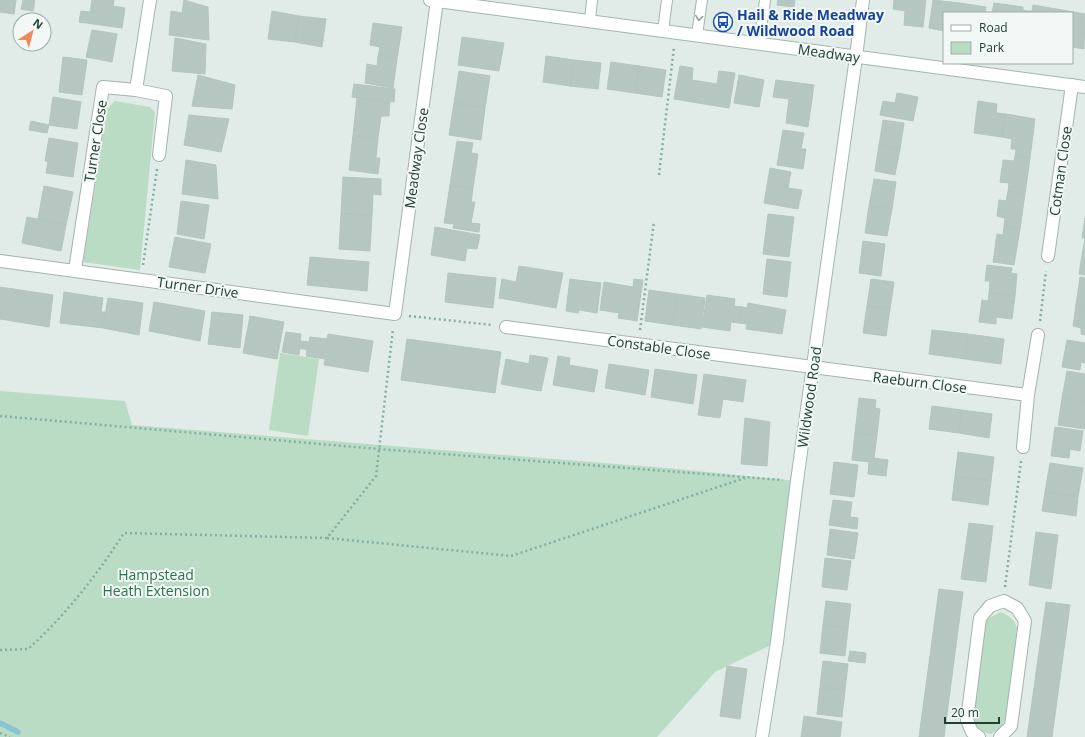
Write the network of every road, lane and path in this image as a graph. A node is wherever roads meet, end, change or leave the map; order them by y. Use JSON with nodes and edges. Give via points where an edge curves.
{"nodes":[{"id":1,"x":150,"y":0,"type":"edge"},
{"id":2,"x":435,"y":0,"type":"edge"},
{"id":3,"x":592,"y":0,"type":"edge"},
{"id":4,"x":667,"y":0,"type":"edge"},
{"id":5,"x":702,"y":0,"type":"edge"},
{"id":6,"x":765,"y":0,"type":"edge"},
{"id":7,"x":863,"y":0,"type":"edge"},
{"id":8,"x":590,"y":21,"type":"junction"},
{"id":9,"x":669,"y":32,"type":"junction"},
{"id":10,"x":697,"y":35,"type":"junction"},
{"id":11,"x":759,"y":44,"type":"junction"},
{"id":12,"x":856,"y":57,"type":"junction"},
{"id":13,"x":1072,"y":86,"type":"junction"},
{"id":14,"x":1085,"y":87,"type":"edge"},
{"id":15,"x":136,"y":90,"type":"junction"},
{"id":16,"x":159,"y":155,"type":"joint"},
{"id":17,"x":659,"y":175,"type":"dead end"},
{"id":18,"x":654,"y":221,"type":"dead end"},
{"id":19,"x":1048,"y":256,"type":"joint"},
{"id":20,"x":0,"y":261,"type":"edge"},
{"id":21,"x":75,"y":270,"type":"junction"},
{"id":22,"x":141,"y":279,"type":"junction"},
{"id":23,"x":395,"y":314,"type":"junction"},
{"id":24,"x":506,"y":326,"type":"joint"},
{"id":25,"x":1038,"y":335,"type":"joint"},
{"id":26,"x":638,"y":344,"type":"junction"},
{"id":27,"x":813,"y":368,"type":"junction"},
{"id":28,"x":1028,"y":395,"type":"junction"},
{"id":29,"x":0,"y":416,"type":"edge"},
{"id":30,"x":1023,"y":447,"type":"joint"},
{"id":31,"x":378,"y":449,"type":"junction"},
{"id":32,"x":746,"y":477,"type":"junction"},
{"id":33,"x":797,"y":481,"type":"junction"},
{"id":34,"x":327,"y":538,"type":"junction"},
{"id":35,"x":1004,"y":601,"type":"junction"},
{"id":36,"x":0,"y":650,"type":"edge"},
{"id":37,"x":0,"y":733,"type":"edge"},
{"id":38,"x":10,"y":737,"type":"edge"},
{"id":39,"x":762,"y":737,"type":"edge"},
{"id":40,"x":979,"y":737,"type":"edge"},
{"id":41,"x":1000,"y":737,"type":"edge"}],
"edges":[{"from":1,"to":15,"type":"street"},
{"from":2,"to":8,"type":"street","name":"Meadway"},
{"from":2,"to":23,"type":"street","name":"Meadway Close"},
{"from":3,"to":8,"type":"lane"},
{"from":4,"to":9,"type":"lane"},
{"from":5,"to":10,"type":"lane","one_way":true},
{"from":6,"to":11,"type":"lane"},
{"from":7,"to":12,"type":"street","name":"Wildwood Road"},
{"from":8,"to":9,"type":"street","name":"Meadway"},
{"from":9,"to":10,"type":"street","name":"Meadway"},
{"from":9,"to":17,"type":"path"},
{"from":10,"to":11,"type":"street","name":"Meadway"},
{"from":11,"to":12,"type":"street","name":"Meadway"},
{"from":12,"to":13,"type":"street","name":"Meadway"},
{"from":12,"to":27,"type":"street","name":"Wildwood Road"},
{"from":13,"to":14,"type":"street","name":"Meadway"},
{"from":13,"to":19,"type":"street","name":"Cotman Close"},
{"from":15,"to":16,"type":"street","via":[[166,96]]},
{"from":15,"to":21,"type":"street","name":"Turner Close","via":[[103,87]]},
{"from":16,"to":22,"type":"path"},
{"from":18,"to":26,"type":"path"},
{"from":19,"to":25,"type":"path"},
{"from":20,"to":21,"type":"street","name":"Turner Drive"},
{"from":21,"to":22,"type":"street","name":"Turner Drive"},
{"from":22,"to":23,"type":"street","name":"Turner Drive"},
{"from":23,"to":24,"type":"path"},
{"from":23,"to":31,"type":"path"},
{"from":24,"to":26,"type":"street","name":"Constable Close"},
{"from":25,"to":28,"type":"street"},
{"from":26,"to":27,"type":"street","name":"Constable Close"},
{"from":27,"to":28,"type":"street","name":"Raeburn Close"},
{"from":27,"to":33,"type":"street","name":"Wildwood Road"},
{"from":28,"to":30,"type":"street"},
{"from":29,"to":31,"type":"path"},
{"from":30,"to":35,"type":"path"},
{"from":31,"to":32,"type":"path"},
{"from":31,"to":34,"type":"path","via":[[376,476]]},
{"from":32,"to":33,"type":"path"},
{"from":32,"to":34,"type":"path","via":[[511,556]]},
{"from":33,"to":39,"type":"street","name":"Wildwood Road"},
{"from":34,"to":36,"type":"path","via":[[124,533],[104,564],[47,632],[28,649]]},
{"from":35,"to":40,"type":"street","via":[[990,606],[980,618],[967,720],[972,732]]},
{"from":35,"to":41,"type":"street","via":[[1017,608],[1025,621],[1011,726]]},
{"from":37,"to":38,"type":"path"}]}
